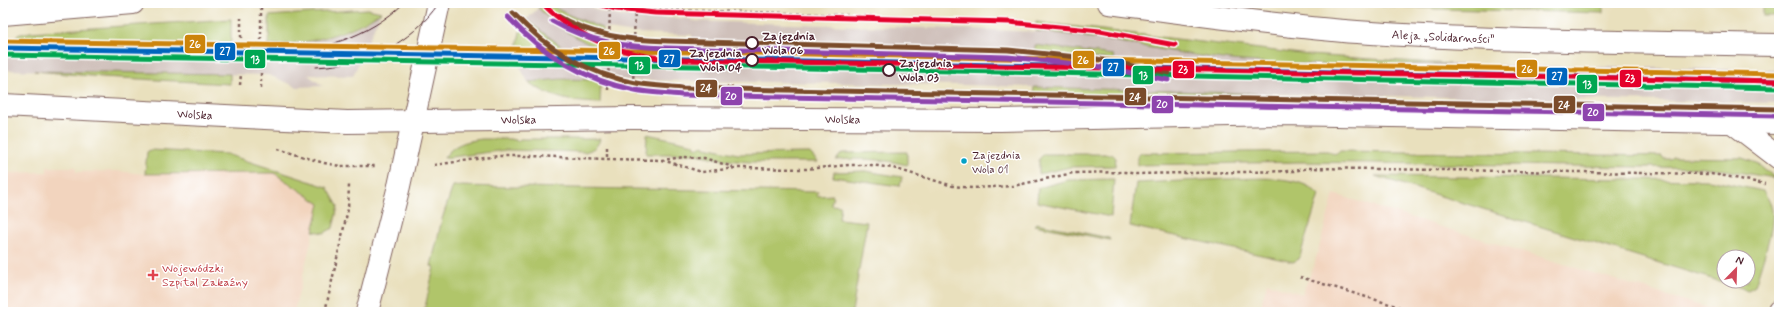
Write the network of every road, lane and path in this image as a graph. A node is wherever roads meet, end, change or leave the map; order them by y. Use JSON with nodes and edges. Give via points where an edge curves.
{"nodes":[{"id":1,"x":133,"y":3,"type":"edge"},
{"id":2,"x":261,"y":3,"type":"edge"},
{"id":3,"x":439,"y":3,"type":"edge"},
{"id":4,"x":610,"y":3,"type":"edge"},
{"id":5,"x":635,"y":3,"type":"edge"},
{"id":6,"x":1109,"y":3,"type":"edge"},
{"id":7,"x":635,"y":9,"type":"junction"},
{"id":8,"x":3,"y":14,"type":"edge"},
{"id":9,"x":241,"y":18,"type":"dead end"},
{"id":10,"x":1036,"y":26,"type":"dead end"},
{"id":11,"x":241,"y":44,"type":"dead end"},
{"id":12,"x":634,"y":44,"type":"junction"},
{"id":13,"x":1779,"y":45,"type":"edge"},
{"id":14,"x":1035,"y":52,"type":"dead end"},
{"id":15,"x":240,"y":74,"type":"dead end"},
{"id":16,"x":608,"y":80,"type":"dead end"},
{"id":17,"x":634,"y":80,"type":"dead end"},
{"id":18,"x":240,"y":85,"type":"dead end"},
{"id":19,"x":261,"y":86,"type":"dead end"},
{"id":20,"x":3,"y":105,"type":"edge"},
{"id":21,"x":413,"y":122,"type":"junction"},
{"id":22,"x":1732,"y":122,"type":"junction"},
{"id":23,"x":1779,"y":124,"type":"edge"},
{"id":24,"x":607,"y":141,"type":"dead end"},
{"id":25,"x":275,"y":148,"type":"dead end"},
{"id":26,"x":1779,"y":158,"type":"edge"},
{"id":27,"x":607,"y":159,"type":"junction"},
{"id":28,"x":662,"y":160,"type":"junction"},
{"id":29,"x":436,"y":165,"type":"dead end"},
{"id":30,"x":349,"y":167,"type":"dead end"},
{"id":31,"x":736,"y":168,"type":"junction"},
{"id":32,"x":349,"y":185,"type":"dead end"},
{"id":33,"x":1768,"y":185,"type":"dead end"},
{"id":34,"x":1300,"y":277,"type":"dead end"},
{"id":35,"x":325,"y":312,"type":"edge"},
{"id":36,"x":367,"y":312,"type":"edge"},
{"id":37,"x":1416,"y":312,"type":"edge"}],
"edges":[{"from":1,"to":8,"type":"main road"},
{"from":2,"to":19,"type":"path"},
{"from":3,"to":21,"type":"main road"},
{"from":4,"to":16,"type":"path"},
{"from":5,"to":7,"type":"path"},
{"from":6,"to":13,"type":"main road","name":"Aleja „Solidarności”","via":[[1284,25],[1474,39]]},
{"from":7,"to":10,"type":"path"},
{"from":7,"to":12,"type":"path"},
{"from":9,"to":11,"type":"path"},
{"from":12,"to":14,"type":"path"},
{"from":12,"to":17,"type":"path"},
{"from":15,"to":18,"type":"path"},
{"from":20,"to":21,"type":"main road","name":"Wolska","via":[[346,122]]},
{"from":21,"to":22,"type":"main road","name":"Wolska","via":[[632,118],[964,121],[1280,114]]},
{"from":21,"to":36,"type":"main road"},
{"from":22,"to":23,"type":"main road"},
{"from":22,"to":26,"type":"main road"},
{"from":24,"to":27,"type":"path"},
{"from":25,"to":30,"type":"path","via":[[324,163]]},
{"from":27,"to":28,"type":"path"},
{"from":27,"to":29,"type":"path","via":[[499,156]]},
{"from":28,"to":31,"type":"path","via":[[704,158]]},
{"from":28,"to":31,"type":"path","via":[[702,172]]},
{"from":31,"to":33,"type":"path","via":[[806,169],[867,165],[893,168],[952,186],[972,188],[1013,186],[1072,173],[1136,174],[1309,168],[1711,174]]},
{"from":32,"to":35,"type":"path","via":[[348,209]]},
{"from":34,"to":37,"type":"path"}]}
